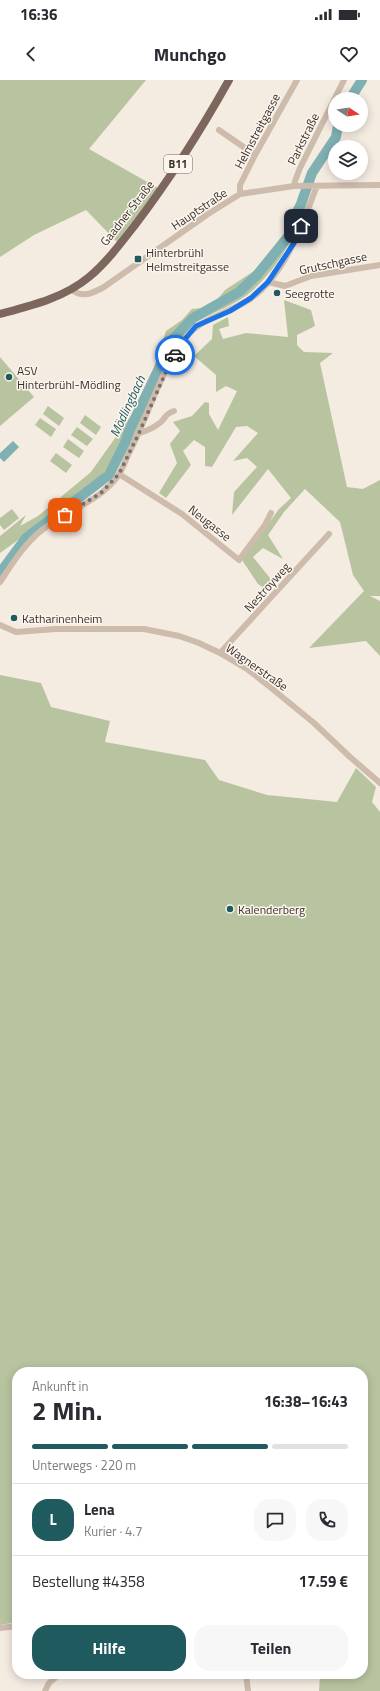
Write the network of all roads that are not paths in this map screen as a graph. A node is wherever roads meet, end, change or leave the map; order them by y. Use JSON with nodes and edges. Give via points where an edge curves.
{"nodes":[{"id":1,"x":229,"y":80,"type":"edge"},
{"id":2,"x":297,"y":80,"type":"edge"},
{"id":3,"x":344,"y":80,"type":"edge"},
{"id":4,"x":219,"y":130,"type":"dead end"},
{"id":5,"x":255,"y":155,"type":"junction"},
{"id":6,"x":380,"y":185,"type":"edge"},
{"id":7,"x":294,"y":186,"type":"junction"},
{"id":8,"x":315,"y":186,"type":"junction"},
{"id":9,"x":240,"y":194,"type":"junction"},
{"id":10,"x":380,"y":265,"type":"edge"},
{"id":11,"x":268,"y":282,"type":"junction"},
{"id":12,"x":71,"y":289,"type":"junction"},
{"id":13,"x":0,"y":314,"type":"edge"},
{"id":14,"x":174,"y":411,"type":"dead end"},
{"id":15,"x":139,"y":433,"type":"junction"},
{"id":16,"x":119,"y":474,"type":"junction"},
{"id":17,"x":271,"y":513,"type":"dead end"},
{"id":18,"x":329,"y":534,"type":"dead end"},
{"id":19,"x":0,"y":582,"type":"edge"},
{"id":20,"x":0,"y":625,"type":"edge"},
{"id":21,"x":220,"y":653,"type":"junction"},
{"id":22,"x":380,"y":783,"type":"edge"},
{"id":23,"x":12,"y":1627,"type":"edge"},
{"id":24,"x":0,"y":1628,"type":"edge"},
{"id":25,"x":54,"y":1679,"type":"edge"},
{"id":26,"x":247,"y":1679,"type":"edge"},
{"id":27,"x":45,"y":1691,"type":"edge"},
{"id":28,"x":248,"y":1691,"type":"edge"}],
"edges":[{"from":1,"to":12,"type":"main road","name":"Gaadner Straße","number":"B11","via":[[150,206],[120,244],[89,277]]},
{"from":2,"to":5,"type":"street","name":"Helmstreitgasse"},
{"from":3,"to":7,"type":"street","name":"Parkstraße","via":[[300,168]]},
{"from":4,"to":5,"type":"street"},
{"from":5,"to":9,"type":"street","name":"Helmstreitgasse","via":[[240,185]]},
{"from":6,"to":8,"type":"street","name":"Hauptstraße"},
{"from":7,"to":8,"type":"street","name":"Hauptstraße"},
{"from":7,"to":9,"type":"street","name":"Hauptstraße"},
{"from":8,"to":11,"type":"street","via":[[296,240]]},
{"from":9,"to":12,"type":"street","name":"Hauptstraße","via":[[104,287],[89,295],[77,294]]},
{"from":10,"to":11,"type":"street","name":"Grutschgasse","via":[[311,276],[285,286]]},
{"from":11,"to":15,"type":"street","via":[[251,298],[230,311],[196,326],[169,365]]},
{"from":12,"to":13,"type":"main road","number":"B11","via":[[48,300]]},
{"from":14,"to":15,"type":"street","via":[[167,413],[161,422]]},
{"from":15,"to":16,"type":"street"},
{"from":16,"to":17,"type":"street","name":"Neugasse","via":[[182,514],[239,560]]},
{"from":16,"to":19,"type":"street","via":[[101,493],[41,530]]},
{"from":18,"to":21,"type":"street","name":"Nestroyweg"},
{"from":20,"to":21,"type":"street","name":"Wagnerstraße","via":[[16,632],[75,628],[144,630],[179,636]]},
{"from":21,"to":22,"type":"street","name":"Wagnerstraße","via":[[247,670],[314,723]]},
{"from":23,"to":24,"type":"street"},
{"from":25,"to":27,"type":"street"},
{"from":26,"to":28,"type":"street"}]}
